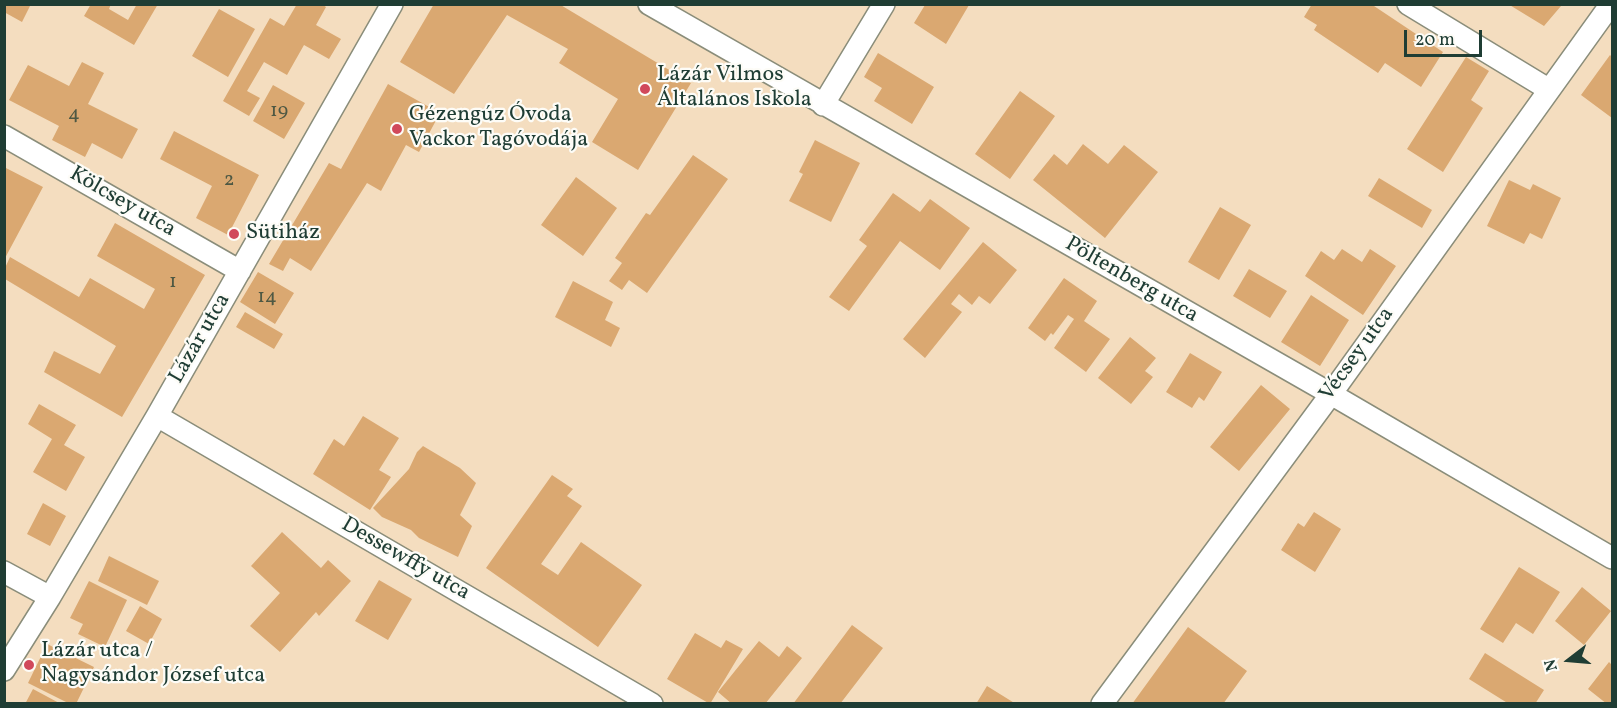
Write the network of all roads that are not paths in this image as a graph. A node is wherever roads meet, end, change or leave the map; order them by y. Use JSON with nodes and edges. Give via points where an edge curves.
{"nodes":[{"id":1,"x":649,"y":4,"type":"edge"},
{"id":2,"x":884,"y":4,"type":"edge"},
{"id":3,"x":1408,"y":4,"type":"edge"},
{"id":4,"x":1611,"y":4,"type":"edge"},
{"id":5,"x":383,"y":8,"type":"edge"},
{"id":6,"x":1548,"y":89,"type":"junction"},
{"id":7,"x":823,"y":105,"type":"junction"},
{"id":8,"x":4,"y":136,"type":"edge"},
{"id":9,"x":240,"y":271,"type":"junction"},
{"id":10,"x":1331,"y":394,"type":"junction"},
{"id":11,"x":157,"y":416,"type":"junction"},
{"id":12,"x":1612,"y":558,"type":"edge"},
{"id":13,"x":4,"y":572,"type":"edge"},
{"id":14,"x":50,"y":597,"type":"junction"},
{"id":15,"x":4,"y":670,"type":"edge"},
{"id":16,"x":652,"y":704,"type":"edge"},
{"id":17,"x":1102,"y":704,"type":"edge"}],
"edges":[{"from":1,"to":7,"type":"street","name":"Pöltenberg utca"},
{"from":2,"to":7,"type":"street"},
{"from":3,"to":6,"type":"street"},
{"from":4,"to":6,"type":"street","name":"Vécsey utca"},
{"from":5,"to":9,"type":"street","name":"Lázár utca"},
{"from":6,"to":10,"type":"street","name":"Vécsey utca"},
{"from":7,"to":10,"type":"street","name":"Pöltenberg utca"},
{"from":8,"to":9,"type":"street","name":"Kölcsey utca"},
{"from":9,"to":11,"type":"street","name":"Lázár utca"},
{"from":10,"to":12,"type":"street","name":"Pöltenberg utca"},
{"from":10,"to":17,"type":"street","name":"Vécsey utca"},
{"from":11,"to":14,"type":"street","name":"Lázár utca"},
{"from":11,"to":16,"type":"street","name":"Dessewffy utca"},
{"from":13,"to":14,"type":"street"},
{"from":14,"to":15,"type":"street","name":"Lázár utca"}]}
